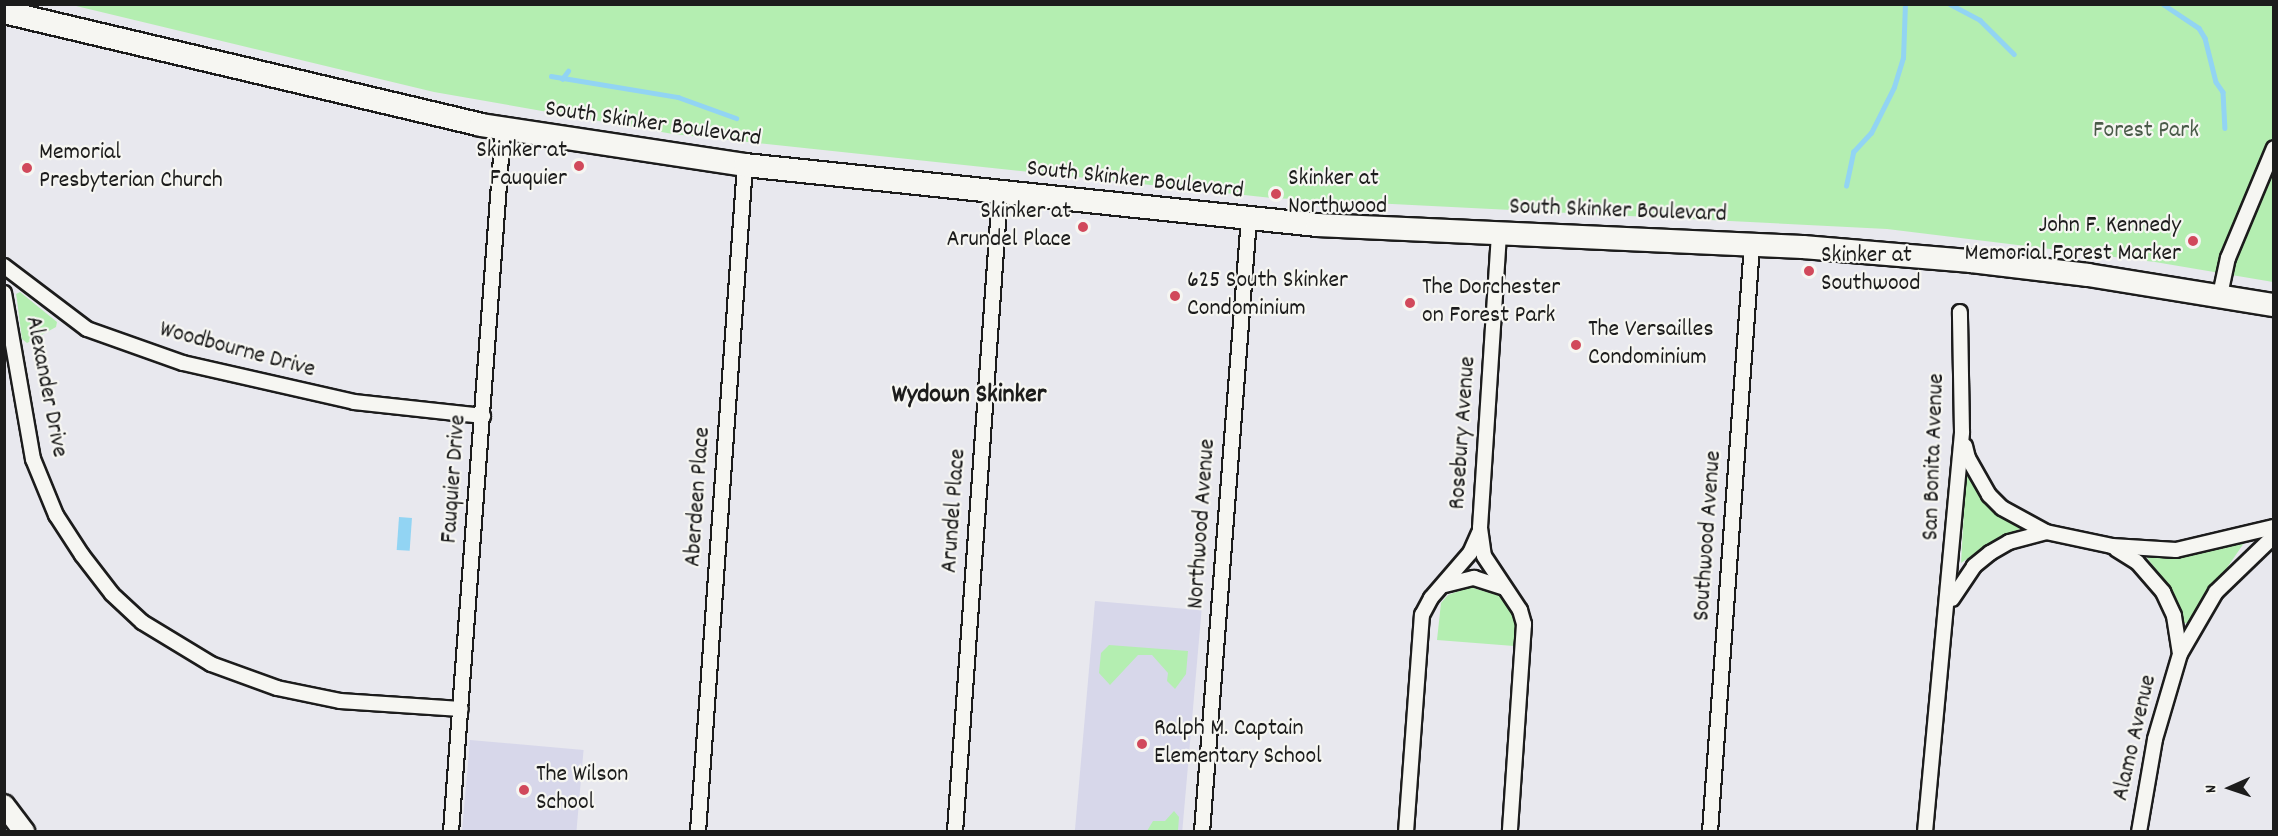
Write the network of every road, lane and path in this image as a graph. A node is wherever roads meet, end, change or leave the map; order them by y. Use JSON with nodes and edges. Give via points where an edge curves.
{"nodes":[{"id":1,"x":4,"y":12,"type":"edge"},
{"id":2,"x":504,"y":130,"type":"junction"},
{"id":3,"x":2274,"y":148,"type":"edge"},
{"id":4,"x":745,"y":165,"type":"junction"},
{"id":5,"x":1000,"y":194,"type":"junction"},
{"id":6,"x":1249,"y":219,"type":"junction"},
{"id":7,"x":1500,"y":234,"type":"junction"},
{"id":8,"x":1752,"y":244,"type":"junction"},
{"id":9,"x":4,"y":266,"type":"edge"},
{"id":10,"x":4,"y":293,"type":"edge"},
{"id":11,"x":2220,"y":295,"type":"junction"},
{"id":12,"x":2274,"y":305,"type":"edge"},
{"id":13,"x":1960,"y":312,"type":"dead end"},
{"id":14,"x":483,"y":416,"type":"junction"},
{"id":15,"x":1962,"y":432,"type":"junction"},
{"id":16,"x":2274,"y":527,"type":"edge"},
{"id":17,"x":1480,"y":528,"type":"junction"},
{"id":18,"x":2046,"y":532,"type":"junction"},
{"id":19,"x":2274,"y":536,"type":"edge"},
{"id":20,"x":2112,"y":546,"type":"junction"},
{"id":21,"x":1443,"y":586,"type":"junction"},
{"id":22,"x":1505,"y":589,"type":"junction"},
{"id":23,"x":1949,"y":603,"type":"junction"},
{"id":24,"x":2180,"y":654,"type":"junction"},
{"id":25,"x":460,"y":709,"type":"junction"},
{"id":26,"x":4,"y":805,"type":"edge"},
{"id":27,"x":24,"y":831,"type":"edge"},
{"id":28,"x":451,"y":831,"type":"edge"},
{"id":29,"x":698,"y":831,"type":"edge"},
{"id":30,"x":955,"y":831,"type":"edge"},
{"id":31,"x":1202,"y":831,"type":"edge"},
{"id":32,"x":1406,"y":831,"type":"edge"},
{"id":33,"x":1510,"y":831,"type":"edge"},
{"id":34,"x":1710,"y":831,"type":"edge"},
{"id":35,"x":1925,"y":831,"type":"edge"},
{"id":36,"x":2139,"y":831,"type":"edge"}],
"edges":[{"from":1,"to":2,"type":"main road","name":"South Skinker Boulevard"},
{"from":2,"to":4,"type":"main road","name":"South Skinker Boulevard"},
{"from":2,"to":14,"type":"street","name":"Fauquier Drive"},
{"from":3,"to":11,"type":"street","via":[[2228,258]]},
{"from":4,"to":5,"type":"main road","name":"South Skinker Boulevard"},
{"from":4,"to":29,"type":"street","name":"Aberdeen Place"},
{"from":5,"to":6,"type":"main road","name":"South Skinker Boulevard"},
{"from":5,"to":30,"type":"street","name":"Arundel Place"},
{"from":6,"to":7,"type":"main road","name":"South Skinker Boulevard"},
{"from":6,"to":31,"type":"street","name":"Northwood Avenue"},
{"from":7,"to":8,"type":"main road","name":"South Skinker Boulevard"},
{"from":7,"to":17,"type":"street","name":"Rosebury Avenue"},
{"from":8,"to":11,"type":"main road","name":"South Skinker Boulevard","via":[[1997,263]]},
{"from":8,"to":34,"type":"street","name":"Southwood Avenue"},
{"from":9,"to":14,"type":"street","name":"Woodbourne Drive","via":[[87,329],[183,363],[354,402]]},
{"from":10,"to":25,"type":"street","name":"Alexander Drive","via":[[26,432],[48,496],[82,555],[112,594],[142,622],[211,664],[277,688],[340,701]]},
{"from":11,"to":12,"type":"main road","name":"South Skinker Boulevard"},
{"from":13,"to":15,"type":"street","name":"San Bonita Avenue"},
{"from":14,"to":25,"type":"street","name":"Fauquier Drive"},
{"from":15,"to":18,"type":"street","via":[[1968,458],[1989,495],[2002,508]]},
{"from":15,"to":23,"type":"street","name":"San Bonita Avenue"},
{"from":16,"to":20,"type":"street","via":[[2176,550]]},
{"from":17,"to":21,"type":"street","via":[[1470,553]]},
{"from":17,"to":22,"type":"street","via":[[1484,556]]},
{"from":18,"to":20,"type":"street"},
{"from":18,"to":23,"type":"street","name":"San Bonita Avenue","via":[[2009,542],[1990,553],[1962,581]]},
{"from":19,"to":24,"type":"street","name":"Alamo Avenue","via":[[2217,592]]},
{"from":20,"to":24,"type":"street","name":"Alamo Avenue","via":[[2137,562],[2166,598],[2174,616]]},
{"from":21,"to":22,"type":"street","via":[[1474,578]]},
{"from":21,"to":32,"type":"street","via":[[1422,615]]},
{"from":22,"to":33,"type":"street","via":[[1520,610],[1524,624]]},
{"from":23,"to":35,"type":"street","name":"San Bonita Avenue"},
{"from":24,"to":36,"type":"street","name":"Alamo Avenue","via":[[2155,739]]},
{"from":25,"to":28,"type":"street","name":"Fauquier Drive"},
{"from":26,"to":27,"type":"street"}]}
